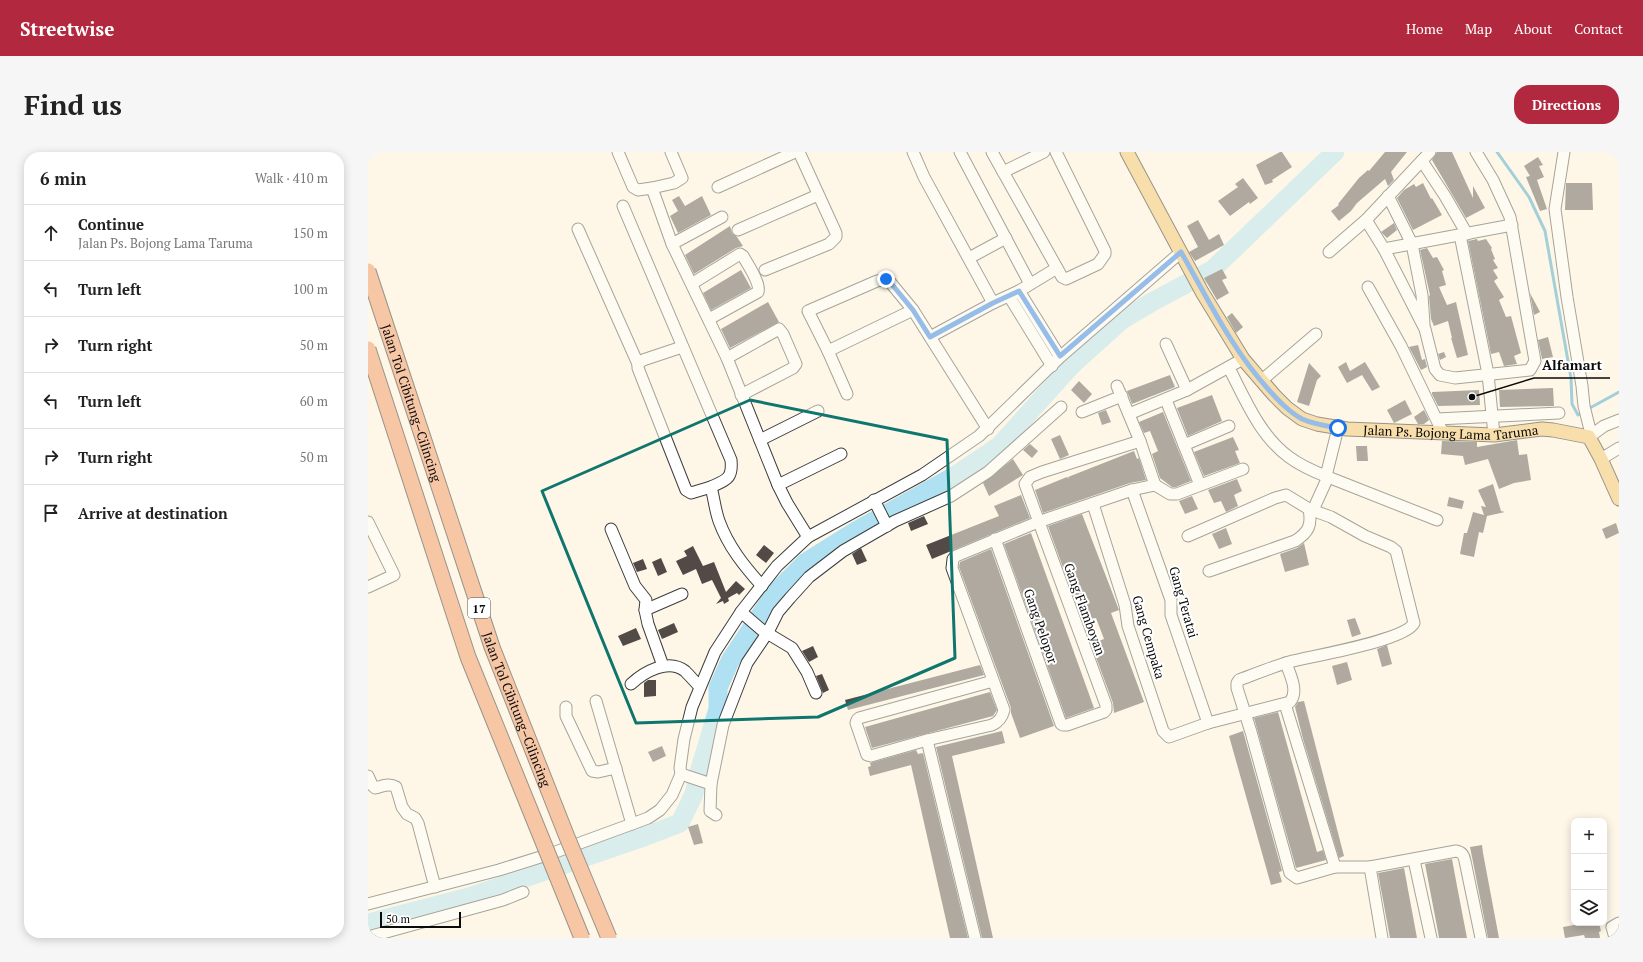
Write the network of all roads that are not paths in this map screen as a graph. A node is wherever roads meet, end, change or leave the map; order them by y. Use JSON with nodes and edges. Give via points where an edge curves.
{"nodes":[{"id":1,"x":618,"y":152,"type":"edge"},
{"id":2,"x":671,"y":152,"type":"edge"},
{"id":3,"x":795,"y":152,"type":"edge"},
{"id":4,"x":799,"y":152,"type":"edge"},
{"id":5,"x":913,"y":152,"type":"edge"},
{"id":6,"x":960,"y":152,"type":"edge"},
{"id":7,"x":992,"y":152,"type":"edge"},
{"id":8,"x":1044,"y":152,"type":"edge"},
{"id":9,"x":1056,"y":152,"type":"edge"},
{"id":10,"x":1127,"y":152,"type":"edge"},
{"id":11,"x":1430,"y":152,"type":"edge"},
{"id":12,"x":1476,"y":152,"type":"edge"},
{"id":13,"x":1564,"y":152,"type":"edge"},
{"id":14,"x":1422,"y":161,"type":"junction"},
{"id":15,"x":1003,"y":172,"type":"junction"},
{"id":16,"x":718,"y":187,"type":"dead end"},
{"id":17,"x":652,"y":188,"type":"junction"},
{"id":18,"x":818,"y":195,"type":"junction"},
{"id":19,"x":1388,"y":196,"type":"junction"},
{"id":20,"x":623,"y":206,"type":"dead end"},
{"id":21,"x":722,"y":217,"type":"dead end"},
{"id":22,"x":1366,"y":220,"type":"junction"},
{"id":23,"x":1512,"y":225,"type":"junction"},
{"id":24,"x":578,"y":229,"type":"dead end"},
{"id":25,"x":738,"y":230,"type":"dead end"},
{"id":26,"x":1464,"y":235,"type":"junction"},
{"id":27,"x":1006,"y":238,"type":"junction"},
{"id":28,"x":672,"y":244,"type":"junction"},
{"id":29,"x":1412,"y":244,"type":"junction"},
{"id":30,"x":1384,"y":249,"type":"junction"},
{"id":31,"x":1329,"y":252,"type":"dead end"},
{"id":32,"x":1183,"y":256,"type":"junction"},
{"id":33,"x":968,"y":258,"type":"junction"},
{"id":34,"x":1057,"y":268,"type":"junction"},
{"id":35,"x":765,"y":270,"type":"dead end"},
{"id":36,"x":368,"y":271,"type":"edge"},
{"id":37,"x":692,"y":283,"type":"junction"},
{"id":38,"x":1030,"y":284,"type":"junction"},
{"id":39,"x":1368,"y":287,"type":"dead end"},
{"id":40,"x":1014,"y":294,"type":"junction"},
{"id":41,"x":993,"y":303,"type":"junction"},
{"id":42,"x":913,"y":310,"type":"junction"},
{"id":43,"x":709,"y":319,"type":"junction"},
{"id":44,"x":1424,"y":329,"type":"junction"},
{"id":45,"x":1316,"y":334,"type":"dead end"},
{"id":46,"x":930,"y":337,"type":"junction"},
{"id":47,"x":1166,"y":344,"type":"dead end"},
{"id":48,"x":682,"y":347,"type":"junction"},
{"id":49,"x":368,"y":350,"type":"edge"},
{"id":50,"x":828,"y":351,"type":"junction"},
{"id":51,"x":1060,"y":356,"type":"junction"},
{"id":52,"x":727,"y":358,"type":"junction"},
{"id":53,"x":1243,"y":359,"type":"junction"},
{"id":54,"x":638,"y":364,"type":"junction"},
{"id":55,"x":1052,"y":366,"type":"junction"},
{"id":56,"x":1228,"y":368,"type":"junction"},
{"id":57,"x":1488,"y":374,"type":"junction"},
{"id":58,"x":1260,"y":381,"type":"junction"},
{"id":59,"x":1117,"y":386,"type":"dead end"},
{"id":60,"x":1187,"y":390,"type":"junction"},
{"id":61,"x":847,"y":394,"type":"dead end"},
{"id":62,"x":742,"y":396,"type":"junction"},
{"id":63,"x":1122,"y":396,"type":"junction"},
{"id":64,"x":1166,"y":400,"type":"junction"},
{"id":65,"x":1061,"y":407,"type":"dead end"},
{"id":66,"x":818,"y":412,"type":"dead end"},
{"id":67,"x":1082,"y":412,"type":"dead end"},
{"id":68,"x":1559,"y":413,"type":"dead end"},
{"id":69,"x":1130,"y":414,"type":"junction"},
{"id":70,"x":1492,"y":417,"type":"junction"},
{"id":71,"x":1437,"y":419,"type":"junction"},
{"id":72,"x":1619,"y":420,"type":"edge"},
{"id":73,"x":1229,"y":426,"type":"dead end"},
{"id":74,"x":1338,"y":428,"type":"junction"},
{"id":75,"x":988,"y":429,"type":"junction"},
{"id":76,"x":1443,"y":433,"type":"junction"},
{"id":77,"x":1494,"y":435,"type":"junction"},
{"id":78,"x":1590,"y":436,"type":"junction"},
{"id":79,"x":760,"y":440,"type":"junction"},
{"id":80,"x":1140,"y":441,"type":"junction"},
{"id":81,"x":1184,"y":445,"type":"junction"},
{"id":82,"x":1619,"y":448,"type":"edge"},
{"id":83,"x":841,"y":454,"type":"dead end"},
{"id":84,"x":1601,"y":459,"type":"junction"},
{"id":85,"x":1243,"y":469,"type":"dead end"},
{"id":86,"x":1327,"y":477,"type":"junction"},
{"id":87,"x":778,"y":485,"type":"junction"},
{"id":88,"x":1200,"y":485,"type":"junction"},
{"id":89,"x":1156,"y":486,"type":"junction"},
{"id":90,"x":711,"y":487,"type":"junction"},
{"id":91,"x":1132,"y":490,"type":"junction"},
{"id":92,"x":1619,"y":499,"type":"edge"},
{"id":93,"x":876,"y":504,"type":"junction"},
{"id":94,"x":1093,"y":504,"type":"junction"},
{"id":95,"x":1311,"y":510,"type":"junction"},
{"id":96,"x":1437,"y":520,"type":"dead end"},
{"id":97,"x":368,"y":522,"type":"edge"},
{"id":98,"x":1038,"y":522,"type":"junction"},
{"id":99,"x":886,"y":524,"type":"junction"},
{"id":100,"x":611,"y":529,"type":"dead end"},
{"id":101,"x":1188,"y":536,"type":"dead end"},
{"id":102,"x":808,"y":537,"type":"junction"},
{"id":103,"x":995,"y":539,"type":"junction"},
{"id":104,"x":1209,"y":571,"type":"dead end"},
{"id":105,"x":762,"y":586,"type":"junction"},
{"id":106,"x":368,"y":587,"type":"edge"},
{"id":107,"x":682,"y":594,"type":"dead end"},
{"id":108,"x":645,"y":610,"type":"junction"},
{"id":109,"x":744,"y":615,"type":"junction"},
{"id":110,"x":765,"y":631,"type":"junction"},
{"id":111,"x":1286,"y":663,"type":"junction"},
{"id":112,"x":663,"y":666,"type":"junction"},
{"id":113,"x":993,"y":681,"type":"junction"},
{"id":114,"x":631,"y":684,"type":"dead end"},
{"id":115,"x":700,"y":687,"type":"junction"},
{"id":116,"x":816,"y":692,"type":"dead end"},
{"id":117,"x":596,"y":701,"type":"dead end"},
{"id":118,"x":1285,"y":704,"type":"junction"},
{"id":119,"x":566,"y":707,"type":"dead end"},
{"id":120,"x":1245,"y":712,"type":"junction"},
{"id":121,"x":1060,"y":722,"type":"joint"},
{"id":122,"x":1208,"y":722,"type":"junction"},
{"id":123,"x":927,"y":740,"type":"junction"},
{"id":124,"x":616,"y":768,"type":"junction"},
{"id":125,"x":685,"y":775,"type":"junction"},
{"id":126,"x":368,"y":776,"type":"edge"},
{"id":127,"x":709,"y":783,"type":"junction"},
{"id":128,"x":716,"y":815,"type":"dead end"},
{"id":129,"x":632,"y":824,"type":"junction"},
{"id":130,"x":1414,"y":860,"type":"junction"},
{"id":131,"x":1335,"y":867,"type":"junction"},
{"id":132,"x":1370,"y":867,"type":"junction"},
{"id":133,"x":435,"y":887,"type":"junction"},
{"id":134,"x":523,"y":892,"type":"dead end"},
{"id":135,"x":368,"y":904,"type":"edge"},
{"id":136,"x":1619,"y":923,"type":"edge"},
{"id":137,"x":368,"y":937,"type":"edge"},
{"id":138,"x":582,"y":938,"type":"edge"},
{"id":139,"x":609,"y":938,"type":"edge"},
{"id":140,"x":975,"y":938,"type":"edge"},
{"id":141,"x":1382,"y":938,"type":"edge"},
{"id":142,"x":1431,"y":938,"type":"edge"},
{"id":143,"x":1481,"y":938,"type":"edge"},
{"id":144,"x":1615,"y":938,"type":"edge"}],
"edges":[{"from":1,"to":17,"type":"street","via":[[633,187],[638,190]]},
{"from":2,"to":17,"type":"street","via":[[682,178],[674,183]]},
{"from":3,"to":16,"type":"street"},
{"from":4,"to":18,"type":"street"},
{"from":5,"to":33,"type":"street"},
{"from":6,"to":27,"type":"street"},
{"from":7,"to":15,"type":"street"},
{"from":8,"to":15,"type":"street"},
{"from":9,"to":34,"type":"street","via":[[1105,251],[1098,264],[1070,278],[1062,277]]},
{"from":10,"to":32,"type":"main road","name":"Jalan Ps. Bojong Lama Taruma"},
{"from":11,"to":14,"type":"street"},
{"from":12,"to":23,"type":"street","via":[[1507,207]]},
{"from":13,"to":78,"type":"street","via":[[1555,209]]},
{"from":14,"to":19,"type":"street"},
{"from":14,"to":26,"type":"street","via":[[1445,196]]},
{"from":15,"to":34,"type":"street"},
{"from":17,"to":28,"type":"street"},
{"from":18,"to":25,"type":"street"},
{"from":18,"to":35,"type":"street","via":[[836,237],[829,244]]},
{"from":19,"to":22,"type":"street"},
{"from":19,"to":29,"type":"street"},
{"from":20,"to":48,"type":"street"},
{"from":21,"to":28,"type":"street"},
{"from":22,"to":30,"type":"street"},
{"from":22,"to":31,"type":"street"},
{"from":23,"to":26,"type":"street"},
{"from":23,"to":57,"type":"street","via":[[1535,362],[1533,368],[1528,371]]},
{"from":24,"to":54,"type":"street"},
{"from":26,"to":29,"type":"street"},
{"from":26,"to":57,"type":"street"},
{"from":27,"to":33,"type":"street"},
{"from":27,"to":38,"type":"street"},
{"from":28,"to":37,"type":"street"},
{"from":29,"to":30,"type":"street"},
{"from":29,"to":44,"type":"street","via":[[1422,295]]},
{"from":30,"to":44,"type":"street"},
{"from":32,"to":51,"type":"street"},
{"from":32,"to":53,"type":"main road","name":"Jalan Ps. Bojong Lama Taruma"},
{"from":33,"to":41,"type":"street"},
{"from":34,"to":38,"type":"street"},
{"from":36,"to":139,"type":"highway","name":"Jalan Tol Cibitung–Cilincing","number":"17","bridge":true,"via":[[492,647]]},
{"from":37,"to":43,"type":"street"},
{"from":37,"to":43,"type":"street","via":[[740,254],[756,280],[758,292]]},
{"from":38,"to":40,"type":"street"},
{"from":39,"to":71,"type":"street"},
{"from":40,"to":41,"type":"street"},
{"from":40,"to":51,"type":"street"},
{"from":40,"to":55,"type":"street"},
{"from":41,"to":46,"type":"street"},
{"from":42,"to":46,"type":"street"},
{"from":42,"to":50,"type":"street"},
{"from":42,"to":50,"type":"street","via":[[890,282],[882,279],[809,310]]},
{"from":43,"to":52,"type":"street"},
{"from":44,"to":57,"type":"street","via":[[1435,369],[1440,375],[1455,378]]},
{"from":45,"to":58,"type":"street"},
{"from":46,"to":75,"type":"street"},
{"from":47,"to":60,"type":"street"},
{"from":48,"to":54,"type":"street","via":[[642,360]]},
{"from":48,"to":90,"type":"street","via":[[731,460],[732,471],[729,478]]},
{"from":49,"to":138,"type":"highway","name":"Jalan Tol Cibitung–Cilincing","number":"17","bridge":true,"via":[[468,657]]},
{"from":50,"to":61,"type":"street"},
{"from":51,"to":55,"type":"street"},
{"from":52,"to":62,"type":"street"},
{"from":52,"to":62,"type":"street","via":[[779,329],[796,364]]},
{"from":53,"to":56,"type":"street"},
{"from":53,"to":58,"type":"main road","name":"Jalan Ps. Bojong Lama Taruma"},
{"from":54,"to":90,"type":"street","via":[[686,490],[691,493]]},
{"from":55,"to":75,"type":"street"},
{"from":56,"to":60,"type":"street"},
{"from":56,"to":86,"type":"street","via":[[1265,433],[1273,442],[1290,457]]},
{"from":57,"to":70,"type":"street"},
{"from":58,"to":74,"type":"main road","name":"Jalan Ps. Bojong Lama Taruma","via":[[1302,419]]},
{"from":59,"to":63,"type":"street"},
{"from":60,"to":64,"type":"street"},
{"from":62,"to":79,"type":"street"},
{"from":63,"to":67,"type":"street"},
{"from":63,"to":69,"type":"street"},
{"from":64,"to":69,"type":"street"},
{"from":64,"to":81,"type":"street"},
{"from":65,"to":99,"type":"street","via":[[988,472],[952,496]]},
{"from":66,"to":79,"type":"street"},
{"from":68,"to":70,"type":"street"},
{"from":69,"to":80,"type":"street"},
{"from":70,"to":71,"type":"street"},
{"from":70,"to":77,"type":"street"},
{"from":71,"to":76,"type":"street"},
{"from":72,"to":78,"type":"street"},
{"from":73,"to":81,"type":"street"},
{"from":74,"to":76,"type":"main road","name":"Jalan Ps. Bojong Lama Taruma"},
{"from":74,"to":86,"type":"street"},
{"from":75,"to":93,"type":"street"},
{"from":76,"to":77,"type":"main road","name":"Jalan Ps. Bojong Lama Taruma"},
{"from":77,"to":78,"type":"main road","name":"Jalan Ps. Bojong Lama Taruma","via":[[1542,429]]},
{"from":78,"to":84,"type":"main road"},
{"from":79,"to":87,"type":"street"},
{"from":80,"to":89,"type":"street"},
{"from":80,"to":98,"type":"street","name":"Gang Flamboyan","via":[[1030,476],[1025,484]]},
{"from":81,"to":88,"type":"street"},
{"from":82,"to":84,"type":"street"},
{"from":83,"to":87,"type":"street"},
{"from":84,"to":92,"type":"main road"},
{"from":85,"to":88,"type":"street"},
{"from":86,"to":95,"type":"street"},
{"from":86,"to":96,"type":"street"},
{"from":87,"to":102,"type":"street"},
{"from":88,"to":89,"type":"street","via":[[1176,494],[1170,494]]},
{"from":89,"to":91,"type":"street"},
{"from":90,"to":105,"type":"street","via":[[718,520],[728,541],[743,566]]},
{"from":91,"to":94,"type":"street"},
{"from":91,"to":122,"type":"street","name":"Gang Teratai","via":[[1171,600],[1171,615]]},
{"from":93,"to":99,"type":"street"},
{"from":93,"to":102,"type":"street"},
{"from":94,"to":98,"type":"street"},
{"from":94,"to":122,"type":"street","name":"Gang Cempaka","via":[[1125,605],[1128,626],[1163,730],[1169,737]]},
{"from":95,"to":101,"type":"street","via":[[1286,495],[1280,496]]},
{"from":95,"to":104,"type":"street","via":[[1307,532],[1295,541]]},
{"from":95,"to":111,"type":"street","via":[[1395,549],[1414,623],[1406,631],[1367,644]]},
{"from":97,"to":106,"type":"street","via":[[394,575]]},
{"from":98,"to":103,"type":"street"},
{"from":98,"to":121,"type":"street","name":"Gang Flamboyan","via":[[1106,705],[1104,712],[1067,725]]},
{"from":99,"to":110,"type":"street","via":[[843,551],[809,577]]},
{"from":100,"to":108,"type":"street","via":[[635,586],[646,600]]},
{"from":102,"to":105,"type":"street","via":[[777,566]]},
{"from":103,"to":113,"type":"street","via":[[952,559],[952,568]]},
{"from":103,"to":121,"type":"street","name":"Gang Pelopor"},
{"from":105,"to":109,"type":"street"},
{"from":107,"to":108,"type":"street"},
{"from":108,"to":112,"type":"street"},
{"from":109,"to":110,"type":"street"},
{"from":109,"to":115,"type":"street","via":[[715,652]]},
{"from":110,"to":116,"type":"street","via":[[792,648]]},
{"from":110,"to":127,"type":"street","via":[[747,663],[723,724]]},
{"from":111,"to":118,"type":"street","via":[[1295,692],[1294,698]]},
{"from":111,"to":120,"type":"street","via":[[1239,680],[1237,688]]},
{"from":112,"to":114,"type":"street","via":[[646,672]]},
{"from":112,"to":115,"type":"street","via":[[680,668]]},
{"from":113,"to":123,"type":"street","via":[[1004,710],[1001,720],[992,725]]},
{"from":113,"to":123,"type":"street","via":[[857,720],[867,755],[884,753]]},
{"from":115,"to":125,"type":"street","via":[[684,739],[680,768]]},
{"from":117,"to":124,"type":"street"},
{"from":118,"to":120,"type":"street"},
{"from":118,"to":131,"type":"street"},
{"from":119,"to":124,"type":"street","via":[[566,716],[592,771]]},
{"from":120,"to":122,"type":"street"},
{"from":120,"to":131,"type":"street","via":[[1290,873],[1297,878]]},
{"from":123,"to":140,"type":"street"},
{"from":124,"to":129,"type":"street"},
{"from":125,"to":127,"type":"street"},
{"from":125,"to":129,"type":"street","via":[[660,810]]},
{"from":126,"to":133,"type":"street","via":[[375,788],[387,784],[396,786],[402,807],[416,820]]},
{"from":127,"to":128,"type":"street","via":[[710,811]]},
{"from":129,"to":133,"type":"street","via":[[499,870]]},
{"from":130,"to":132,"type":"street"},
{"from":130,"to":142,"type":"street"},
{"from":130,"to":143,"type":"street","via":[[1456,851],[1462,854]]},
{"from":131,"to":132,"type":"street"},
{"from":132,"to":141,"type":"street"},
{"from":133,"to":135,"type":"street"},
{"from":134,"to":137,"type":"street","via":[[503,900]]},
{"from":136,"to":144,"type":"street","via":[[1612,927]]}]}
